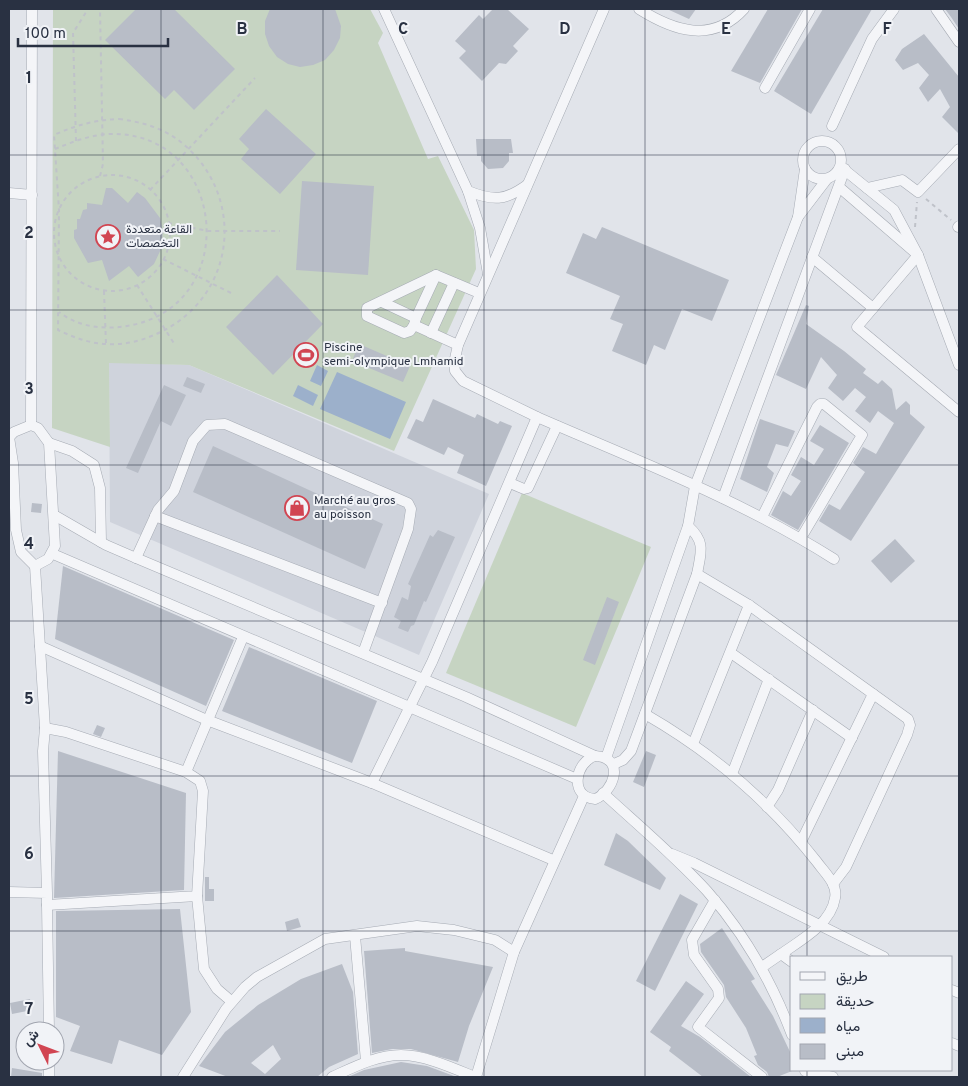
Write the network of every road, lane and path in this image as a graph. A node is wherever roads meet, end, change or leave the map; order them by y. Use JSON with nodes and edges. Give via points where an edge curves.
{"nodes":[{"id":1,"x":32,"y":9,"type":"edge"},
{"id":2,"x":88,"y":9,"type":"edge"},
{"id":3,"x":100,"y":9,"type":"edge"},
{"id":4,"x":384,"y":9,"type":"edge"},
{"id":5,"x":604,"y":9,"type":"edge"},
{"id":6,"x":639,"y":9,"type":"edge"},
{"id":7,"x":744,"y":9,"type":"edge"},
{"id":8,"x":810,"y":9,"type":"edge"},
{"id":9,"x":894,"y":9,"type":"edge"},
{"id":10,"x":936,"y":9,"type":"edge"},
{"id":11,"x":959,"y":42,"type":"edge"},
{"id":12,"x":255,"y":78,"type":"dead end"},
{"id":13,"x":765,"y":88,"type":"dead end"},
{"id":14,"x":102,"y":120,"type":"junction"},
{"id":15,"x":74,"y":125,"type":"junction"},
{"id":16,"x":832,"y":126,"type":"junction"},
{"id":17,"x":102,"y":135,"type":"junction"},
{"id":18,"x":76,"y":141,"type":"junction"},
{"id":19,"x":813,"y":142,"type":"junction"},
{"id":20,"x":838,"y":148,"type":"junction"},
{"id":21,"x":54,"y":149,"type":"junction"},
{"id":22,"x":188,"y":149,"type":"junction"},
{"id":23,"x":959,"y":149,"type":"edge"},
{"id":24,"x":178,"y":160,"type":"junction"},
{"id":25,"x":843,"y":168,"type":"junction"},
{"id":26,"x":805,"y":169,"type":"junction"},
{"id":27,"x":100,"y":176,"type":"junction"},
{"id":28,"x":827,"y":179,"type":"junction"},
{"id":29,"x":527,"y":185,"type":"junction"},
{"id":30,"x":839,"y":187,"type":"junction"},
{"id":31,"x":867,"y":188,"type":"junction"},
{"id":32,"x":150,"y":190,"type":"junction"},
{"id":33,"x":468,"y":191,"type":"junction"},
{"id":34,"x":918,"y":192,"type":"junction"},
{"id":35,"x":9,"y":193,"type":"edge"},
{"id":36,"x":32,"y":196,"type":"junction"},
{"id":37,"x":58,"y":210,"type":"junction"},
{"id":38,"x":798,"y":217,"type":"junction"},
{"id":39,"x":168,"y":223,"type":"junction"},
{"id":40,"x":959,"y":226,"type":"edge"},
{"id":41,"x":208,"y":231,"type":"junction"},
{"id":42,"x":280,"y":231,"type":"dead end"},
{"id":43,"x":224,"y":232,"type":"junction"},
{"id":44,"x":57,"y":252,"type":"junction"},
{"id":45,"x":918,"y":255,"type":"junction"},
{"id":46,"x":812,"y":257,"type":"junction"},
{"id":47,"x":163,"y":259,"type":"junction"},
{"id":48,"x":436,"y":275,"type":"junction"},
{"id":49,"x":488,"y":275,"type":"junction"},
{"id":50,"x":197,"y":276,"type":"junction"},
{"id":51,"x":214,"y":283,"type":"junction"},
{"id":52,"x":454,"y":283,"type":"junction"},
{"id":53,"x":137,"y":285,"type":"junction"},
{"id":54,"x":104,"y":291,"type":"junction"},
{"id":55,"x":479,"y":293,"type":"junction"},
{"id":56,"x":233,"y":294,"type":"dead end"},
{"id":57,"x":382,"y":302,"type":"junction"},
{"id":58,"x":873,"y":308,"type":"junction"},
{"id":59,"x":58,"y":311,"type":"junction"},
{"id":60,"x":158,"y":316,"type":"junction"},
{"id":61,"x":415,"y":322,"type":"junction"},
{"id":62,"x":105,"y":328,"type":"junction"},
{"id":63,"x":166,"y":330,"type":"junction"},
{"id":64,"x":431,"y":333,"type":"junction"},
{"id":65,"x":106,"y":344,"type":"junction"},
{"id":66,"x":175,"y":344,"type":"dead end"},
{"id":67,"x":458,"y":345,"type":"junction"},
{"id":68,"x":959,"y":365,"type":"edge"},
{"id":69,"x":959,"y":412,"type":"edge"},
{"id":70,"x":537,"y":417,"type":"junction"},
{"id":71,"x":31,"y":425,"type":"junction"},
{"id":72,"x":557,"y":426,"type":"junction"},
{"id":73,"x":9,"y":437,"type":"edge"},
{"id":74,"x":49,"y":443,"type":"junction"},
{"id":75,"x":510,"y":483,"type":"junction"},
{"id":76,"x":695,"y":486,"type":"junction"},
{"id":77,"x":723,"y":498,"type":"junction"},
{"id":78,"x":54,"y":515,"type":"junction"},
{"id":79,"x":155,"y":516,"type":"junction"},
{"id":80,"x":762,"y":517,"type":"junction"},
{"id":81,"x":688,"y":526,"type":"junction"},
{"id":82,"x":800,"y":538,"type":"junction"},
{"id":83,"x":101,"y":542,"type":"junction"},
{"id":84,"x":52,"y":554,"type":"junction"},
{"id":85,"x":136,"y":558,"type":"junction"},
{"id":86,"x":834,"y":559,"type":"dead end"},
{"id":87,"x":35,"y":566,"type":"junction"},
{"id":88,"x":697,"y":574,"type":"junction"},
{"id":89,"x":382,"y":603,"type":"junction"},
{"id":90,"x":749,"y":605,"type":"junction"},
{"id":91,"x":243,"y":637,"type":"junction"},
{"id":92,"x":40,"y":646,"type":"junction"},
{"id":93,"x":363,"y":652,"type":"junction"},
{"id":94,"x":730,"y":653,"type":"junction"},
{"id":95,"x":423,"y":679,"type":"junction"},
{"id":96,"x":769,"y":679,"type":"junction"},
{"id":97,"x":873,"y":694,"type":"junction"},
{"id":98,"x":408,"y":708,"type":"junction"},
{"id":99,"x":813,"y":710,"type":"junction"},
{"id":100,"x":645,"y":714,"type":"junction"},
{"id":101,"x":208,"y":720,"type":"junction"},
{"id":102,"x":45,"y":728,"type":"junction"},
{"id":103,"x":852,"y":738,"type":"junction"},
{"id":104,"x":693,"y":744,"type":"junction"},
{"id":105,"x":605,"y":759,"type":"junction"},
{"id":106,"x":186,"y":772,"type":"junction"},
{"id":107,"x":732,"y":774,"type":"junction"},
{"id":108,"x":577,"y":779,"type":"junction"},
{"id":109,"x":372,"y":783,"type":"junction"},
{"id":110,"x":603,"y":793,"type":"junction"},
{"id":111,"x":584,"y":796,"type":"junction"},
{"id":112,"x":767,"y":806,"type":"junction"},
{"id":113,"x":801,"y":842,"type":"junction"},
{"id":114,"x":669,"y":853,"type":"junction"},
{"id":115,"x":554,"y":860,"type":"junction"},
{"id":116,"x":833,"y":884,"type":"junction"},
{"id":117,"x":9,"y":892,"type":"edge"},
{"id":118,"x":47,"y":893,"type":"junction"},
{"id":119,"x":197,"y":896,"type":"junction"},
{"id":120,"x":715,"y":900,"type":"junction"},
{"id":121,"x":47,"y":905,"type":"junction"},
{"id":122,"x":819,"y":925,"type":"junction"},
{"id":123,"x":355,"y":936,"type":"junction"},
{"id":124,"x":514,"y":952,"type":"junction"},
{"id":125,"x":782,"y":954,"type":"junction"},
{"id":126,"x":882,"y":956,"type":"edge"},
{"id":127,"x":790,"y":960,"type":"edge"},
{"id":128,"x":762,"y":967,"type":"junction"},
{"id":129,"x":232,"y":1001,"type":"junction"},
{"id":130,"x":49,"y":1021,"type":"edge"},
{"id":131,"x":790,"y":1031,"type":"edge"},
{"id":132,"x":366,"y":1061,"type":"junction"},
{"id":133,"x":805,"y":1073,"type":"edge"},
{"id":134,"x":183,"y":1077,"type":"edge"},
{"id":135,"x":332,"y":1077,"type":"edge"},
{"id":136,"x":475,"y":1077,"type":"edge"},
{"id":137,"x":762,"y":1077,"type":"edge"},
{"id":138,"x":833,"y":1077,"type":"edge"}],
"edges":[{"from":1,"to":36,"type":"street"},
{"from":2,"to":15,"type":"path","via":[[73,33]]},
{"from":3,"to":14,"type":"path"},
{"from":4,"to":33,"type":"street"},
{"from":5,"to":29,"type":"street"},
{"from":6,"to":7,"type":"street","via":[[671,27],[696,31],[717,27]]},
{"from":8,"to":13,"type":"street"},
{"from":9,"to":16,"type":"street","via":[[872,39]]},
{"from":10,"to":11,"type":"street"},
{"from":12,"to":22,"type":"path"},
{"from":14,"to":15,"type":"path"},
{"from":14,"to":17,"type":"path"},
{"from":14,"to":22,"type":"path","via":[[141,122],[162,130]]},
{"from":15,"to":18,"type":"path"},
{"from":15,"to":21,"type":"path","via":[[54,135]]},
{"from":16,"to":19,"type":"street"},
{"from":16,"to":20,"type":"street"},
{"from":17,"to":18,"type":"path"},
{"from":17,"to":24,"type":"path","via":[[128,135],[146,140]]},
{"from":17,"to":27,"type":"path"},
{"from":18,"to":21,"type":"path"},
{"from":19,"to":20,"type":"street","via":[[824,140]]},
{"from":19,"to":26,"type":"street","via":[[802,157]]},
{"from":20,"to":25,"type":"street"},
{"from":21,"to":37,"type":"path"},
{"from":22,"to":24,"type":"path"},
{"from":22,"to":43,"type":"path","via":[[210,175],[219,196]]},
{"from":23,"to":34,"type":"street"},
{"from":24,"to":32,"type":"path"},
{"from":24,"to":41,"type":"path","via":[[199,189]]},
{"from":25,"to":28,"type":"street"},
{"from":25,"to":30,"type":"street"},
{"from":25,"to":31,"type":"street"},
{"from":26,"to":28,"type":"street","via":[[814,178]]},
{"from":26,"to":38,"type":"street"},
{"from":27,"to":32,"type":"path","via":[[127,177]]},
{"from":27,"to":37,"type":"path","via":[[75,188]]},
{"from":28,"to":38,"type":"street"},
{"from":29,"to":33,"type":"street","via":[[502,198],[482,197]]},
{"from":29,"to":49,"type":"street"},
{"from":30,"to":45,"type":"street"},
{"from":30,"to":46,"type":"street"},
{"from":31,"to":34,"type":"street","via":[[902,180]]},
{"from":31,"to":45,"type":"street","via":[[894,210]]},
{"from":32,"to":39,"type":"path","via":[[159,199]]},
{"from":33,"to":49,"type":"street","via":[[480,228]]},
{"from":34,"to":40,"type":"path"},
{"from":35,"to":36,"type":"street"},
{"from":36,"to":71,"type":"street"},
{"from":37,"to":44,"type":"path"},
{"from":38,"to":76,"type":"street"},
{"from":39,"to":41,"type":"path"},
{"from":39,"to":47,"type":"path","via":[[169,236]]},
{"from":41,"to":43,"type":"path"},
{"from":41,"to":50,"type":"path","via":[[203,262]]},
{"from":42,"to":43,"type":"path"},
{"from":43,"to":51,"type":"path","via":[[221,262]]},
{"from":44,"to":54,"type":"path","via":[[75,278]]},
{"from":44,"to":59,"type":"path"},
{"from":45,"to":58,"type":"street"},
{"from":45,"to":68,"type":"street"},
{"from":46,"to":58,"type":"street"},
{"from":46,"to":77,"type":"street"},
{"from":47,"to":50,"type":"path"},
{"from":47,"to":53,"type":"path","via":[[148,278]]},
{"from":48,"to":52,"type":"street"},
{"from":48,"to":57,"type":"street"},
{"from":48,"to":61,"type":"street"},
{"from":49,"to":55,"type":"street"},
{"from":50,"to":51,"type":"path"},
{"from":50,"to":60,"type":"path","via":[[181,299]]},
{"from":51,"to":56,"type":"path"},
{"from":51,"to":63,"type":"path","via":[[182,320]]},
{"from":52,"to":55,"type":"street"},
{"from":52,"to":64,"type":"street"},
{"from":53,"to":54,"type":"path"},
{"from":53,"to":60,"type":"path"},
{"from":54,"to":62,"type":"path"},
{"from":55,"to":67,"type":"street"},
{"from":57,"to":61,"type":"street"},
{"from":57,"to":61,"type":"street","via":[[368,308],[367,316],[404,333],[410,332]]},
{"from":58,"to":69,"type":"street","via":[[858,327]]},
{"from":59,"to":62,"type":"path","via":[[66,318]]},
{"from":59,"to":65,"type":"path","via":[[58,330],[82,340]]},
{"from":60,"to":62,"type":"path","via":[[138,324]]},
{"from":60,"to":63,"type":"path"},
{"from":61,"to":64,"type":"street"},
{"from":62,"to":65,"type":"path"},
{"from":63,"to":65,"type":"path","via":[[134,342]]},
{"from":63,"to":66,"type":"path"},
{"from":64,"to":67,"type":"street"},
{"from":67,"to":70,"type":"street","via":[[455,371],[463,381]]},
{"from":70,"to":72,"type":"street"},
{"from":70,"to":75,"type":"street"},
{"from":71,"to":73,"type":"street"},
{"from":71,"to":74,"type":"street","via":[[38,428]]},
{"from":72,"to":75,"type":"street","via":[[528,488]]},
{"from":72,"to":76,"type":"street"},
{"from":73,"to":87,"type":"street","via":[[16,530],[21,552]]},
{"from":74,"to":78,"type":"street"},
{"from":74,"to":83,"type":"street","via":[[72,451],[94,465],[100,488]]},
{"from":75,"to":95,"type":"street"},
{"from":76,"to":77,"type":"street"},
{"from":76,"to":81,"type":"street"},
{"from":77,"to":80,"type":"street"},
{"from":78,"to":83,"type":"street"},
{"from":78,"to":84,"type":"street","via":[[55,546]]},
{"from":79,"to":85,"type":"street"},
{"from":79,"to":89,"type":"street"},
{"from":79,"to":89,"type":"street","via":[[174,491],[199,432],[207,425],[225,424],[408,503],[411,509],[408,529]]},
{"from":80,"to":82,"type":"street"},
{"from":80,"to":82,"type":"street","via":[[818,405],[824,404],[862,435]]},
{"from":81,"to":88,"type":"street","via":[[702,544]]},
{"from":81,"to":105,"type":"street"},
{"from":82,"to":86,"type":"street"},
{"from":83,"to":85,"type":"street"},
{"from":84,"to":87,"type":"street"},
{"from":84,"to":91,"type":"street"},
{"from":85,"to":93,"type":"street"},
{"from":87,"to":92,"type":"street"},
{"from":88,"to":90,"type":"street"},
{"from":88,"to":100,"type":"street"},
{"from":89,"to":93,"type":"street"},
{"from":90,"to":94,"type":"street"},
{"from":90,"to":97,"type":"street"},
{"from":91,"to":98,"type":"street"},
{"from":91,"to":101,"type":"street"},
{"from":92,"to":101,"type":"street"},
{"from":92,"to":102,"type":"street"},
{"from":93,"to":95,"type":"street"},
{"from":94,"to":96,"type":"street"},
{"from":94,"to":104,"type":"street"},
{"from":95,"to":98,"type":"street"},
{"from":95,"to":105,"type":"street"},
{"from":96,"to":99,"type":"street"},
{"from":96,"to":107,"type":"street"},
{"from":97,"to":103,"type":"street"},
{"from":97,"to":116,"type":"street","via":[[903,714],[910,725],[846,867]]},
{"from":98,"to":108,"type":"street"},
{"from":98,"to":109,"type":"street"},
{"from":99,"to":103,"type":"street"},
{"from":99,"to":112,"type":"street","via":[[778,790]]},
{"from":100,"to":104,"type":"street"},
{"from":100,"to":105,"type":"street","via":[[631,751],[623,760]]},
{"from":101,"to":106,"type":"street"},
{"from":101,"to":109,"type":"street"},
{"from":102,"to":106,"type":"street"},
{"from":102,"to":118,"type":"street"},
{"from":103,"to":113,"type":"street"},
{"from":104,"to":107,"type":"street"},
{"from":105,"to":108,"type":"street","via":[[586,762]]},
{"from":105,"to":110,"type":"street","via":[[614,776]]},
{"from":106,"to":119,"type":"street","via":[[200,781],[203,791]]},
{"from":107,"to":112,"type":"street"},
{"from":108,"to":111,"type":"street","via":[[577,786]]},
{"from":109,"to":115,"type":"street"},
{"from":110,"to":111,"type":"street","via":[[595,799]]},
{"from":110,"to":114,"type":"street"},
{"from":111,"to":115,"type":"street"},
{"from":112,"to":113,"type":"street"},
{"from":113,"to":116,"type":"street"},
{"from":114,"to":120,"type":"street"},
{"from":114,"to":122,"type":"street"},
{"from":115,"to":124,"type":"street"},
{"from":116,"to":122,"type":"street","via":[[836,896],[833,906]]},
{"from":117,"to":118,"type":"street"},
{"from":118,"to":121,"type":"street"},
{"from":119,"to":121,"type":"street"},
{"from":119,"to":129,"type":"street","via":[[204,969],[217,989]]},
{"from":120,"to":128,"type":"street"},
{"from":120,"to":137,"type":"street","via":[[692,940],[694,955],[718,989],[719,998],[698,1027]]},
{"from":121,"to":130,"type":"street"},
{"from":122,"to":125,"type":"street"},
{"from":122,"to":126,"type":"street"},
{"from":123,"to":124,"type":"street","via":[[417,926],[454,930],[495,940]]},
{"from":123,"to":129,"type":"street","via":[[325,940],[298,954],[257,977]]},
{"from":123,"to":132,"type":"street"},
{"from":124,"to":136,"type":"street"},
{"from":125,"to":127,"type":"street"},
{"from":125,"to":128,"type":"street"},
{"from":128,"to":131,"type":"street"},
{"from":129,"to":134,"type":"street"},
{"from":132,"to":135,"type":"street"},
{"from":132,"to":136,"type":"street","via":[[402,1055]]},
{"from":133,"to":138,"type":"street"}]}
